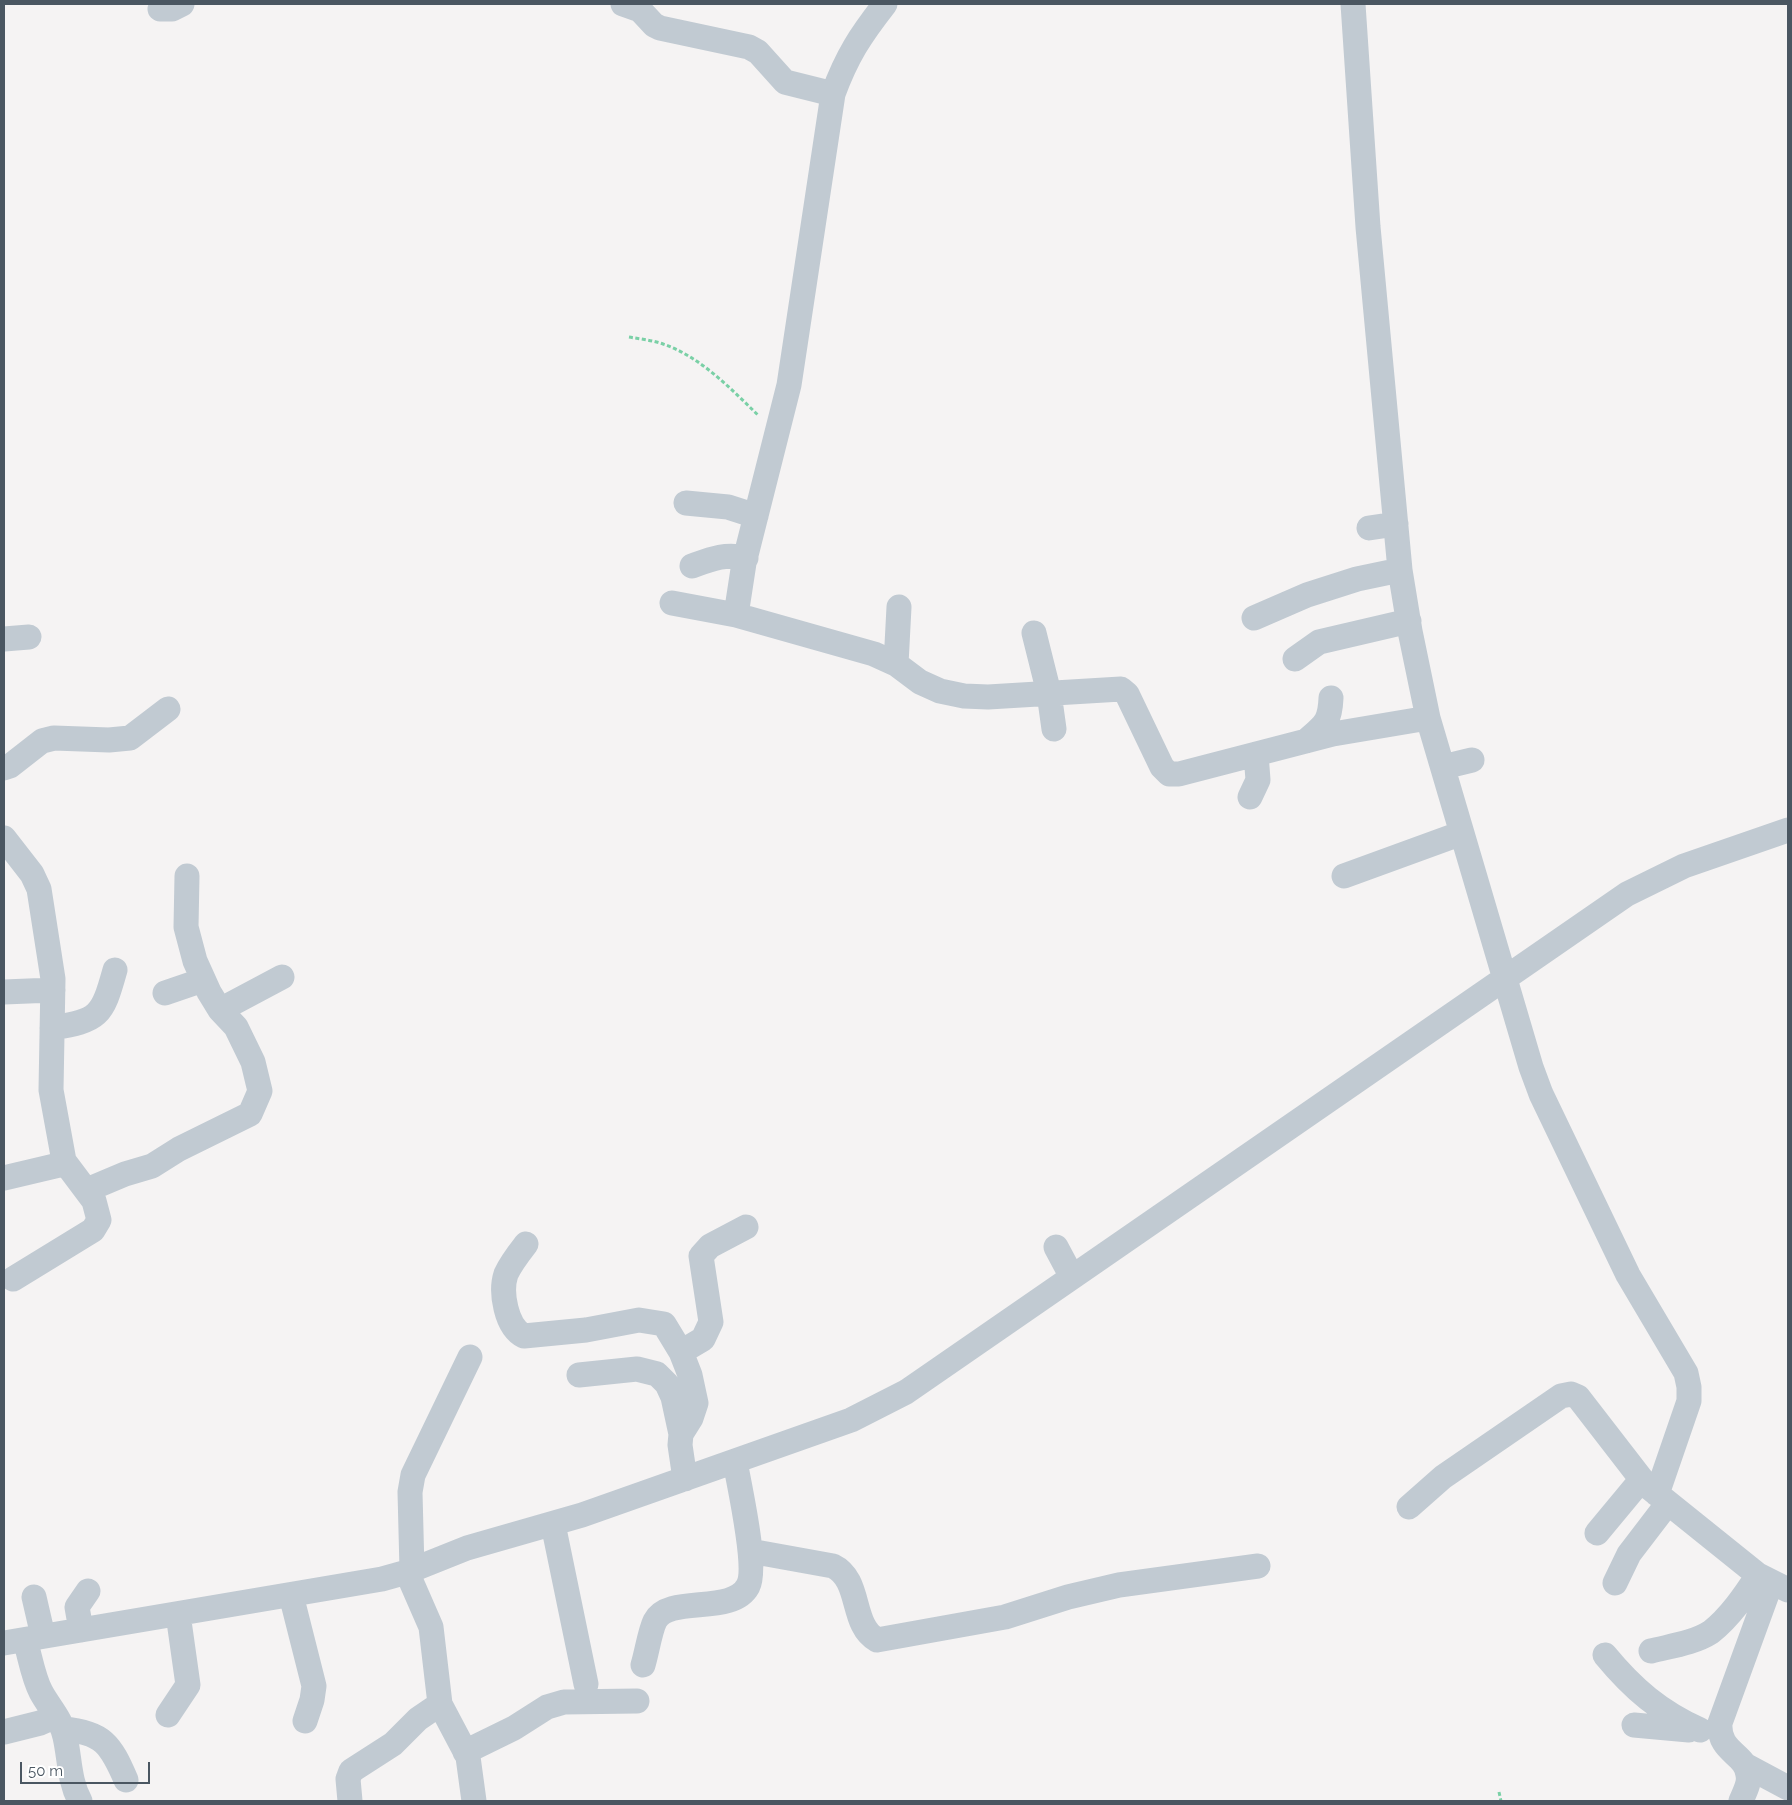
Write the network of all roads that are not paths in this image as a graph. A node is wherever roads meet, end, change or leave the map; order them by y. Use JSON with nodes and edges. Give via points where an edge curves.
{"nodes":[{"id":1,"x":623,"y":4,"type":"edge"},
{"id":2,"x":885,"y":4,"type":"edge"},
{"id":3,"x":1353,"y":4,"type":"edge"},
{"id":4,"x":833,"y":94,"type":"junction"},
{"id":5,"x":686,"y":503,"type":"dead end"},
{"id":6,"x":756,"y":516,"type":"junction"},
{"id":7,"x":1396,"y":524,"type":"junction"},
{"id":8,"x":1369,"y":528,"type":"dead end"},
{"id":9,"x":746,"y":558,"type":"junction"},
{"id":10,"x":692,"y":566,"type":"dead end"},
{"id":11,"x":1400,"y":570,"type":"junction"},
{"id":12,"x":672,"y":603,"type":"dead end"},
{"id":13,"x":899,"y":607,"type":"dead end"},
{"id":14,"x":736,"y":615,"type":"junction"},
{"id":15,"x":1254,"y":618,"type":"dead end"},
{"id":16,"x":1409,"y":621,"type":"junction"},
{"id":17,"x":1034,"y":633,"type":"dead end"},
{"id":18,"x":29,"y":637,"type":"dead end"},
{"id":19,"x":4,"y":639,"type":"edge"},
{"id":20,"x":1295,"y":659,"type":"dead end"},
{"id":21,"x":896,"y":664,"type":"junction"},
{"id":22,"x":1048,"y":693,"type":"junction"},
{"id":23,"x":1331,"y":698,"type":"dead end"},
{"id":24,"x":168,"y":709,"type":"dead end"},
{"id":25,"x":1428,"y":718,"type":"junction"},
{"id":26,"x":1054,"y":730,"type":"dead end"},
{"id":27,"x":1306,"y":741,"type":"junction"},
{"id":28,"x":1256,"y":754,"type":"junction"},
{"id":29,"x":1472,"y":760,"type":"dead end"},
{"id":30,"x":1443,"y":767,"type":"junction"},
{"id":31,"x":4,"y":768,"type":"edge"},
{"id":32,"x":1250,"y":797,"type":"dead end"},
{"id":33,"x":1788,"y":830,"type":"edge"},
{"id":34,"x":1462,"y":833,"type":"junction"},
{"id":35,"x":6,"y":846,"type":"edge"},
{"id":36,"x":187,"y":876,"type":"dead end"},
{"id":37,"x":1344,"y":876,"type":"dead end"},
{"id":38,"x":115,"y":970,"type":"dead end"},
{"id":39,"x":282,"y":977,"type":"dead end"},
{"id":40,"x":203,"y":980,"type":"junction"},
{"id":41,"x":1504,"y":980,"type":"junction"},
{"id":42,"x":53,"y":990,"type":"junction"},
{"id":43,"x":4,"y":992,"type":"edge"},
{"id":44,"x":165,"y":993,"type":"dead end"},
{"id":45,"x":220,"y":1010,"type":"junction"},
{"id":46,"x":52,"y":1028,"type":"junction"},
{"id":47,"x":64,"y":1160,"type":"junction"},
{"id":48,"x":4,"y":1178,"type":"edge"},
{"id":49,"x":86,"y":1190,"type":"junction"},
{"id":50,"x":746,"y":1227,"type":"dead end"},
{"id":51,"x":526,"y":1244,"type":"dead end"},
{"id":52,"x":1056,"y":1248,"type":"dead end"},
{"id":53,"x":1072,"y":1277,"type":"junction"},
{"id":54,"x":13,"y":1279,"type":"dead end"},
{"id":55,"x":681,"y":1352,"type":"junction"},
{"id":56,"x":470,"y":1357,"type":"dead end"},
{"id":57,"x":579,"y":1375,"type":"dead end"},
{"id":58,"x":681,"y":1434,"type":"junction"},
{"id":59,"x":735,"y":1461,"type":"junction"},
{"id":60,"x":685,"y":1479,"type":"junction"},
{"id":61,"x":1655,"y":1493,"type":"junction"},
{"id":62,"x":1408,"y":1507,"type":"dead end"},
{"id":63,"x":553,"y":1524,"type":"junction"},
{"id":64,"x":1597,"y":1533,"type":"dead end"},
{"id":65,"x":750,"y":1551,"type":"junction"},
{"id":66,"x":1258,"y":1566,"type":"dead end"},
{"id":67,"x":410,"y":1571,"type":"junction"},
{"id":68,"x":1614,"y":1583,"type":"dead end"},
{"id":69,"x":1772,"y":1583,"type":"edge"},
{"id":70,"x":88,"y":1592,"type":"dead end"},
{"id":71,"x":291,"y":1594,"type":"junction"},
{"id":72,"x":34,"y":1597,"type":"dead end"},
{"id":73,"x":178,"y":1614,"type":"junction"},
{"id":74,"x":81,"y":1630,"type":"junction"},
{"id":75,"x":24,"y":1640,"type":"edge"},
{"id":76,"x":1651,"y":1651,"type":"dead end"},
{"id":77,"x":1605,"y":1655,"type":"dead end"},
{"id":78,"x":643,"y":1665,"type":"dead end"},
{"id":79,"x":586,"y":1684,"type":"dead end"},
{"id":80,"x":638,"y":1701,"type":"dead end"},
{"id":81,"x":440,"y":1704,"type":"junction"},
{"id":82,"x":168,"y":1715,"type":"dead end"},
{"id":83,"x":305,"y":1721,"type":"dead end"},
{"id":84,"x":59,"y":1722,"type":"junction"},
{"id":85,"x":1634,"y":1725,"type":"dead end"},
{"id":86,"x":1709,"y":1731,"type":"junction"},
{"id":87,"x":4,"y":1732,"type":"edge"},
{"id":88,"x":465,"y":1752,"type":"junction"},
{"id":89,"x":1745,"y":1765,"type":"junction"},
{"id":90,"x":126,"y":1780,"type":"dead end"},
{"id":91,"x":1788,"y":1788,"type":"edge"},
{"id":92,"x":80,"y":1801,"type":"edge"},
{"id":93,"x":350,"y":1801,"type":"edge"},
{"id":94,"x":474,"y":1801,"type":"edge"},
{"id":95,"x":1741,"y":1801,"type":"edge"}],
"edges":[{"from":1,"to":4,"type":"street","via":[[640,10],[660,28],[749,47],[758,52],[785,82]]},
{"from":2,"to":4,"type":"street","via":[[858,38],[844,63]]},
{"from":3,"to":7,"type":"street","via":[[1368,227]]},
{"from":4,"to":6,"type":"street","via":[[789,385]]},
{"from":5,"to":6,"type":"street","via":[[728,507]]},
{"from":6,"to":9,"type":"street"},
{"from":7,"to":8,"type":"street"},
{"from":7,"to":11,"type":"street"},
{"from":9,"to":10,"type":"street","via":[[720,556]]},
{"from":9,"to":14,"type":"street"},
{"from":11,"to":15,"type":"street","via":[[1307,595]]},
{"from":11,"to":16,"type":"street"},
{"from":12,"to":14,"type":"street"},
{"from":13,"to":21,"type":"street"},
{"from":14,"to":21,"type":"street","via":[[874,654]]},
{"from":16,"to":20,"type":"street","via":[[1319,642]]},
{"from":16,"to":25,"type":"street"},
{"from":17,"to":22,"type":"street"},
{"from":18,"to":19,"type":"street"},
{"from":21,"to":22,"type":"street","via":[[920,682],[940,691],[964,696]]},
{"from":22,"to":26,"type":"street"},
{"from":22,"to":28,"type":"street","via":[[1121,689],[1127,694],[1162,768],[1169,774]]},
{"from":23,"to":27,"type":"street","via":[[1327,723]]},
{"from":24,"to":31,"type":"street","via":[[130,738],[54,738],[42,742]]},
{"from":25,"to":27,"type":"street"},
{"from":25,"to":30,"type":"street"},
{"from":27,"to":28,"type":"street"},
{"from":28,"to":32,"type":"street","via":[[1258,780]]},
{"from":29,"to":30,"type":"street"},
{"from":30,"to":34,"type":"street"},
{"from":33,"to":41,"type":"street","via":[[1656,878],[1627,894]]},
{"from":34,"to":37,"type":"street"},
{"from":34,"to":41,"type":"street"},
{"from":35,"to":42,"type":"street","via":[[32,874],[39,889]]},
{"from":36,"to":40,"type":"street","via":[[186,927]]},
{"from":38,"to":46,"type":"street","via":[[108,996],[95,1016],[80,1023]]},
{"from":39,"to":45,"type":"street"},
{"from":40,"to":44,"type":"street"},
{"from":40,"to":45,"type":"street"},
{"from":41,"to":53,"type":"street"},
{"from":41,"to":61,"type":"street","via":[[1541,1094],[1628,1275],[1686,1373],[1689,1401]]},
{"from":42,"to":43,"type":"street"},
{"from":42,"to":46,"type":"street"},
{"from":45,"to":49,"type":"street","via":[[236,1027],[253,1062],[260,1091],[250,1114],[152,1166]]},
{"from":46,"to":47,"type":"street","via":[[51,1090]]},
{"from":47,"to":48,"type":"street","via":[[59,1165]]},
{"from":47,"to":49,"type":"street"},
{"from":49,"to":54,"type":"street","via":[[98,1211],[99,1220],[93,1230]]},
{"from":50,"to":55,"type":"street","via":[[710,1246],[702,1256],[711,1322],[703,1339]]},
{"from":51,"to":55,"type":"street","via":[[506,1275],[504,1292],[512,1325],[517,1332],[524,1336],[586,1330],[639,1320],[654,1321],[664,1324]]},
{"from":52,"to":53,"type":"street"},
{"from":53,"to":59,"type":"street","via":[[879,1408]]},
{"from":55,"to":58,"type":"street","via":[[696,1403]]},
{"from":56,"to":67,"type":"street","via":[[413,1475]]},
{"from":57,"to":58,"type":"street","via":[[637,1369],[657,1374],[673,1397]]},
{"from":58,"to":60,"type":"street"},
{"from":59,"to":60,"type":"street"},
{"from":59,"to":65,"type":"street"},
{"from":60,"to":63,"type":"street"},
{"from":61,"to":62,"type":"street","via":[[1578,1397],[1571,1394],[1561,1396],[1467,1461]]},
{"from":61,"to":64,"type":"street"},
{"from":61,"to":68,"type":"street"},
{"from":61,"to":69,"type":"street"},
{"from":63,"to":67,"type":"street","via":[[467,1548]]},
{"from":63,"to":79,"type":"street"},
{"from":65,"to":66,"type":"street","via":[[842,1570],[848,1578],[864,1628],[877,1640],[1005,1617],[1118,1584]]},
{"from":65,"to":78,"type":"street","via":[[751,1573],[740,1596],[728,1601],[682,1606],[663,1613],[656,1620]]},
{"from":67,"to":71,"type":"street","via":[[382,1579]]},
{"from":67,"to":81,"type":"street","via":[[434,1642]]},
{"from":69,"to":76,"type":"street","via":[[1738,1604],[1710,1632],[1688,1642]]},
{"from":69,"to":86,"type":"street","via":[[1720,1723]]},
{"from":70,"to":74,"type":"street","via":[[76,1607]]},
{"from":71,"to":73,"type":"street"},
{"from":71,"to":83,"type":"street","via":[[314,1686]]},
{"from":72,"to":75,"type":"street"},
{"from":73,"to":74,"type":"street"},
{"from":73,"to":82,"type":"street","via":[[188,1685]]},
{"from":74,"to":75,"type":"street"},
{"from":75,"to":84,"type":"street","via":[[41,1691]]},
{"from":77,"to":86,"type":"street","via":[[1625,1679],[1671,1717]]},
{"from":80,"to":88,"type":"street","via":[[564,1702],[547,1707],[514,1728]]},
{"from":81,"to":88,"type":"street"},
{"from":81,"to":93,"type":"street","via":[[418,1719],[393,1744],[351,1771],[348,1780]]},
{"from":84,"to":87,"type":"street"},
{"from":84,"to":90,"type":"street","via":[[104,1741],[116,1756]]},
{"from":84,"to":92,"type":"street","via":[[75,1793]]},
{"from":85,"to":86,"type":"street"},
{"from":86,"to":89,"type":"street"},
{"from":88,"to":94,"type":"street"},
{"from":89,"to":91,"type":"street"},
{"from":89,"to":95,"type":"street","via":[[1748,1775]]}]}
